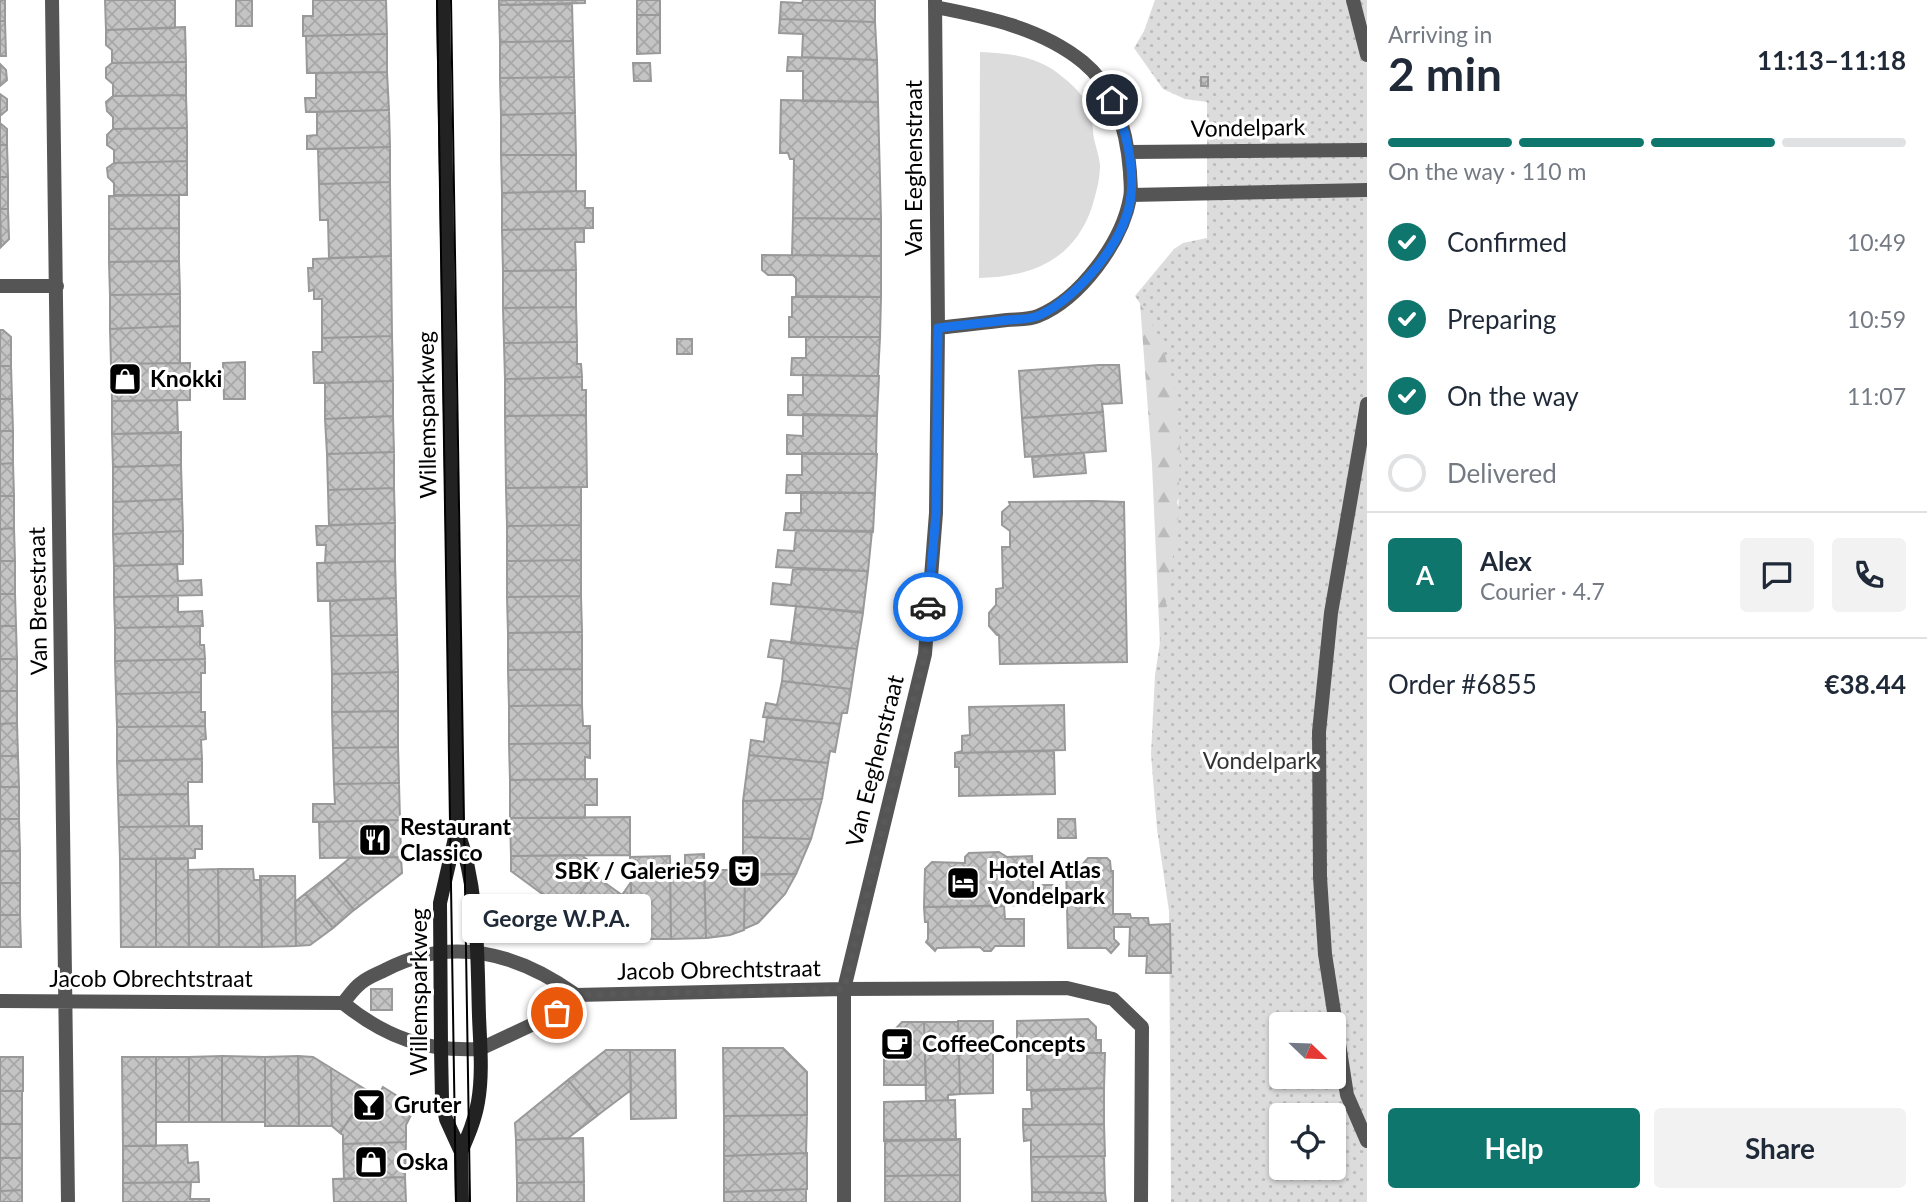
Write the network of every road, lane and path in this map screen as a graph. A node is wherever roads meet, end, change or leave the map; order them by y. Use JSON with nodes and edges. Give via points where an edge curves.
{"nodes":[{"id":1,"x":52,"y":0,"type":"edge"},
{"id":2,"x":443,"y":0,"type":"edge"},
{"id":3,"x":1353,"y":0,"type":"edge"},
{"id":4,"x":935,"y":4,"type":"edge"},
{"id":5,"x":1367,"y":55,"type":"edge"},
{"id":6,"x":1367,"y":150,"type":"edge"},
{"id":7,"x":1129,"y":152,"type":"junction"},
{"id":8,"x":1367,"y":190,"type":"edge"},
{"id":9,"x":1131,"y":195,"type":"junction"},
{"id":10,"x":0,"y":286,"type":"edge"},
{"id":11,"x":57,"y":286,"type":"junction"},
{"id":12,"x":938,"y":328,"type":"junction"},
{"id":13,"x":1367,"y":404,"type":"edge"},
{"id":14,"x":457,"y":829,"type":"junction"},
{"id":15,"x":440,"y":951,"type":"junction"},
{"id":16,"x":477,"y":952,"type":"junction"},
{"id":17,"x":844,"y":989,"type":"junction"},
{"id":18,"x":576,"y":995,"type":"junction"},
{"id":19,"x":67,"y":1000,"type":"junction"},
{"id":20,"x":0,"y":1001,"type":"edge"},
{"id":21,"x":343,"y":1003,"type":"junction"},
{"id":22,"x":440,"y":1048,"type":"junction"},
{"id":23,"x":480,"y":1049,"type":"junction"},
{"id":24,"x":1367,"y":1142,"type":"edge"},
{"id":25,"x":461,"y":1153,"type":"junction"},
{"id":26,"x":68,"y":1202,"type":"edge"},
{"id":27,"x":462,"y":1202,"type":"edge"},
{"id":28,"x":844,"y":1202,"type":"edge"},
{"id":29,"x":1141,"y":1202,"type":"edge"}],
"edges":[{"from":1,"to":11,"type":"street","name":"Van Breestraat"},
{"from":2,"to":14,"type":"street","name":"Willemsparkweg"},
{"from":3,"to":5,"type":"street"},
{"from":4,"to":7,"type":"street","name":"Van Eeghenstraat","via":[[1035,34],[1085,64],[1104,85],[1121,116]]},
{"from":4,"to":12,"type":"street","name":"Van Eeghenstraat"},
{"from":6,"to":7,"type":"street","name":"Vondelpark"},
{"from":7,"to":9,"type":"street","name":"Van Eeghenstraat"},
{"from":8,"to":9,"type":"street"},
{"from":9,"to":12,"type":"street","name":"Van Eeghenstraat","via":[[1125,219],[1104,257],[1059,304],[1037,317]]},
{"from":10,"to":11,"type":"street"},
{"from":11,"to":19,"type":"street","name":"Van Breestraat"},
{"from":12,"to":17,"type":"street","name":"Van Eeghenstraat","via":[[936,513],[925,654]]},
{"from":13,"to":24,"type":"street","via":[[1331,613],[1319,732],[1325,954],[1347,1095]]},
{"from":14,"to":15,"type":"street","name":"Willemsparkweg","via":[[440,903]]},
{"from":14,"to":16,"type":"street","name":"Willemsparkweg","via":[[475,903]]},
{"from":15,"to":16,"type":"street"},
{"from":15,"to":21,"type":"street","via":[[400,962],[360,983]]},
{"from":15,"to":22,"type":"street","name":"Willemsparkweg"},
{"from":16,"to":18,"type":"street","via":[[496,955],[556,981]]},
{"from":16,"to":23,"type":"street","name":"Willemsparkweg"},
{"from":17,"to":18,"type":"street","name":"Jacob Obrechtstraat"},
{"from":17,"to":28,"type":"street","name":"Van Eeghenstraat"},
{"from":17,"to":29,"type":"street","name":"Jacob Obrechtstraat","via":[[1067,988],[1113,999],[1142,1027]]},
{"from":18,"to":23,"type":"street","via":[[557,1013]]},
{"from":19,"to":20,"type":"street","name":"Jacob Obrechtstraat"},
{"from":19,"to":21,"type":"street","name":"Jacob Obrechtstraat"},
{"from":19,"to":26,"type":"street","name":"Van Breestraat"},
{"from":21,"to":22,"type":"street","via":[[366,1021],[416,1045]]},
{"from":22,"to":23,"type":"street"},
{"from":22,"to":25,"type":"street","name":"Willemsparkweg","via":[[446,1119]]},
{"from":23,"to":25,"type":"street","name":"Willemsparkweg","via":[[479,1099]]},
{"from":25,"to":27,"type":"street","name":"Willemsparkweg"}]}
